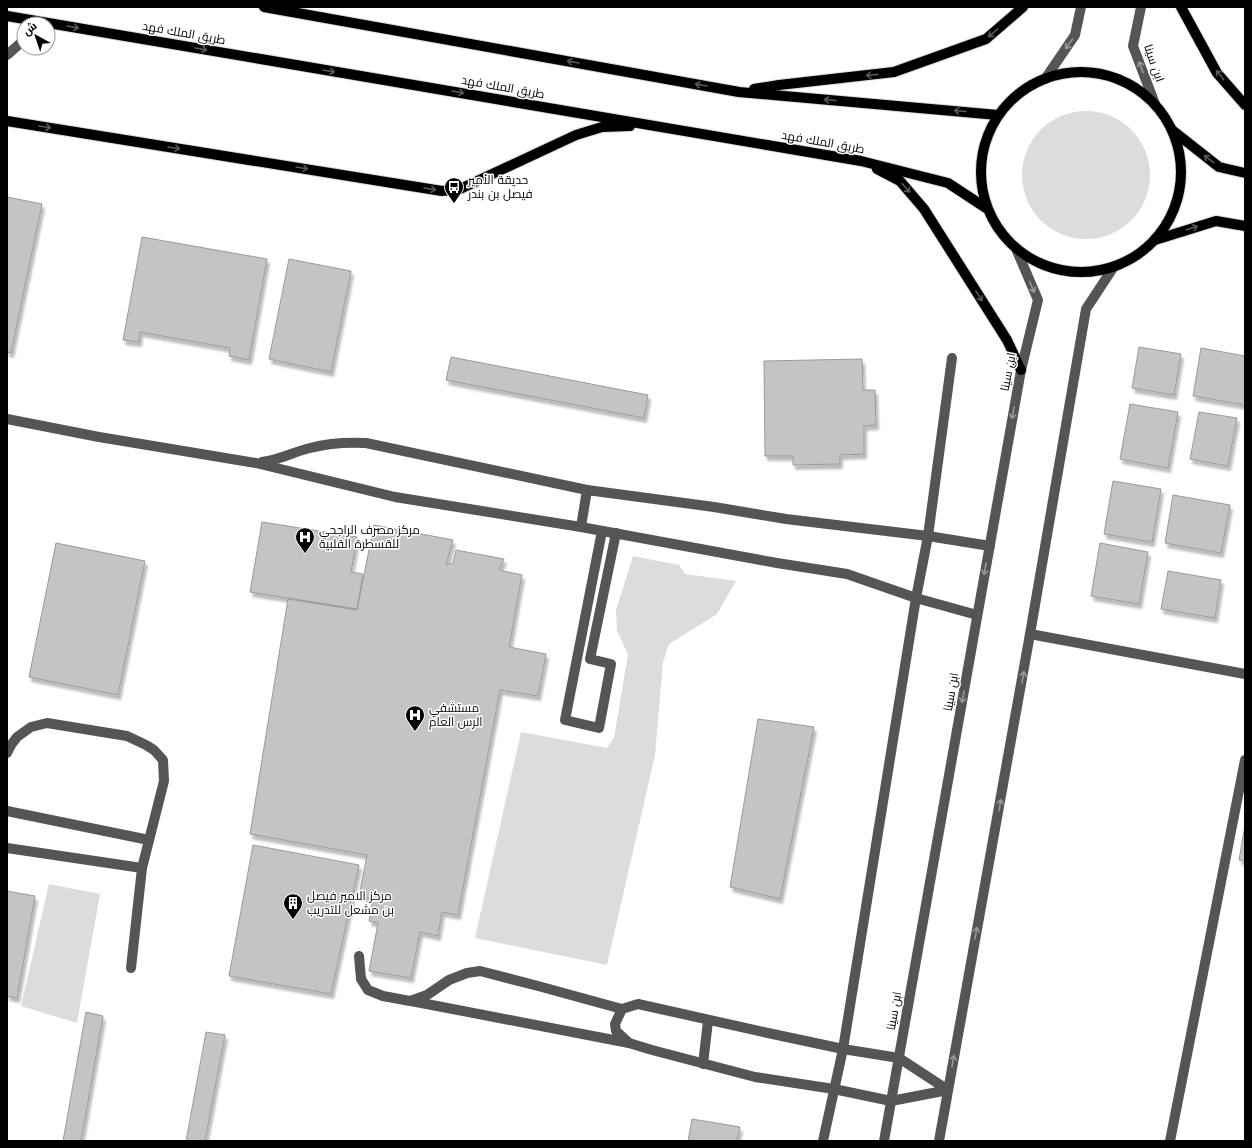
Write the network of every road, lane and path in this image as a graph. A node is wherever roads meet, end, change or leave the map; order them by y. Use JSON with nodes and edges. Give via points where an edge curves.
{"nodes":[{"id":1,"x":264,"y":7,"type":"edge"},
{"id":2,"x":1023,"y":7,"type":"edge"},
{"id":3,"x":1081,"y":7,"type":"edge"},
{"id":4,"x":1141,"y":7,"type":"edge"},
{"id":5,"x":1181,"y":7,"type":"edge"},
{"id":6,"x":56,"y":25,"type":"edge"},
{"id":7,"x":16,"y":47,"type":"edge"},
{"id":8,"x":7,"y":55,"type":"edge"},
{"id":9,"x":1044,"y":79,"type":"junction"},
{"id":10,"x":739,"y":92,"type":"junction"},
{"id":11,"x":1155,"y":104,"type":"junction"},
{"id":12,"x":1245,"y":105,"type":"edge"},
{"id":13,"x":998,"y":115,"type":"junction"},
{"id":14,"x":7,"y":121,"type":"edge"},
{"id":15,"x":649,"y":125,"type":"junction"},
{"id":16,"x":1172,"y":130,"type":"junction"},
{"id":17,"x":861,"y":161,"type":"junction"},
{"id":18,"x":1245,"y":173,"type":"edge"},
{"id":19,"x":986,"y":208,"type":"junction"},
{"id":20,"x":1245,"y":226,"type":"edge"},
{"id":21,"x":1154,"y":240,"type":"junction"},
{"id":22,"x":1017,"y":251,"type":"junction"},
{"id":23,"x":1113,"y":268,"type":"junction"},
{"id":24,"x":952,"y":358,"type":"dead end"},
{"id":25,"x":1021,"y":370,"type":"junction"},
{"id":26,"x":7,"y":419,"type":"edge"},
{"id":27,"x":256,"y":463,"type":"junction"},
{"id":28,"x":587,"y":490,"type":"junction"},
{"id":29,"x":581,"y":526,"type":"junction"},
{"id":30,"x":602,"y":530,"type":"junction"},
{"id":31,"x":616,"y":533,"type":"junction"},
{"id":32,"x":928,"y":536,"type":"junction"},
{"id":33,"x":990,"y":546,"type":"junction"},
{"id":34,"x":916,"y":598,"type":"junction"},
{"id":35,"x":977,"y":615,"type":"junction"},
{"id":36,"x":1030,"y":634,"type":"junction"},
{"id":37,"x":1245,"y":674,"type":"edge"},
{"id":38,"x":7,"y":753,"type":"edge"},
{"id":39,"x":1245,"y":760,"type":"edge"},
{"id":40,"x":7,"y":811,"type":"edge"},
{"id":41,"x":149,"y":840,"type":"junction"},
{"id":42,"x":7,"y":848,"type":"edge"},
{"id":43,"x":142,"y":868,"type":"junction"},
{"id":44,"x":359,"y":956,"type":"dead end"},
{"id":45,"x":131,"y":968,"type":"dead end"},
{"id":46,"x":410,"y":1001,"type":"junction"},
{"id":47,"x":622,"y":1009,"type":"junction"},
{"id":48,"x":708,"y":1021,"type":"junction"},
{"id":49,"x":629,"y":1043,"type":"junction"},
{"id":50,"x":843,"y":1049,"type":"junction"},
{"id":51,"x":899,"y":1058,"type":"junction"},
{"id":52,"x":703,"y":1064,"type":"junction"},
{"id":53,"x":834,"y":1089,"type":"junction"},
{"id":54,"x":948,"y":1090,"type":"junction"},
{"id":55,"x":891,"y":1101,"type":"junction"},
{"id":56,"x":823,"y":1141,"type":"edge"},
{"id":57,"x":884,"y":1141,"type":"edge"},
{"id":58,"x":939,"y":1141,"type":"edge"},
{"id":59,"x":1170,"y":1141,"type":"edge"}],
"edges":[{"from":10,"to":1,"type":"main road","one_way":true},
{"from":2,"to":10,"type":"main road","one_way":true,"via":[[986,39],[894,72]]},
{"from":3,"to":9,"type":"street","one_way":true,"via":[[1075,35]]},
{"from":11,"to":4,"type":"street","name":"ابن سينا","one_way":true,"via":[[1133,46]]},
{"from":12,"to":5,"type":"main road","one_way":true,"via":[[1217,72]]},
{"from":6,"to":15,"type":"main road","name":"طريق الملك فهد","one_way":true},
{"from":7,"to":8,"type":"street"},
{"from":9,"to":11,"type":"main road","via":[[1074,72],[1104,74],[1132,85]]},
{"from":9,"to":13,"type":"main road","via":[[1019,93]]},
{"from":13,"to":10,"type":"main road","one_way":true},
{"from":11,"to":16,"type":"main road"},
{"from":13,"to":19,"type":"main road","via":[[984,144],[980,176]]},
{"from":14,"to":15,"type":"main road","one_way":true,"via":[[442,191],[460,189],[576,135],[602,127]]},
{"from":15,"to":17,"type":"main road","name":"طريق الملك فهد"},
{"from":18,"to":16,"type":"main road","one_way":true,"via":[[1219,166]]},
{"from":16,"to":21,"type":"main road","via":[[1180,158],[1180,188],[1172,216]]},
{"from":17,"to":19,"type":"main road","name":"طريق الملك فهد","via":[[948,183]]},
{"from":17,"to":25,"type":"main road","one_way":true,"via":[[900,181],[924,209],[1007,340]]},
{"from":19,"to":22,"type":"main road","via":[[999,232]]},
{"from":21,"to":20,"type":"main road","one_way":true,"via":[[1216,221]]},
{"from":21,"to":23,"type":"main road","via":[[1136,257]]},
{"from":22,"to":23,"type":"main road","via":[[1047,267],[1080,273]]},
{"from":22,"to":25,"type":"street","name":"ابن سينا","one_way":true,"via":[[1038,300]]},
{"from":23,"to":36,"type":"street","via":[[1086,309]]},
{"from":24,"to":32,"type":"street"},
{"from":25,"to":33,"type":"street","name":"ابن سينا","one_way":true},
{"from":26,"to":27,"type":"street"},
{"from":27,"to":28,"type":"street","via":[[276,460],[309,448],[344,442],[366,444]]},
{"from":27,"to":29,"type":"street","via":[[395,497]]},
{"from":28,"to":29,"type":"street"},
{"from":28,"to":32,"type":"street","via":[[786,519]]},
{"from":29,"to":30,"type":"street"},
{"from":30,"to":31,"type":"street"},
{"from":30,"to":31,"type":"street","via":[[565,720],[599,728],[611,664],[590,659]]},
{"from":31,"to":34,"type":"street","via":[[847,574]]},
{"from":32,"to":33,"type":"street"},
{"from":32,"to":34,"type":"street"},
{"from":33,"to":35,"type":"street","name":"ابن سينا","one_way":true},
{"from":34,"to":35,"type":"street"},
{"from":34,"to":50,"type":"street"},
{"from":35,"to":51,"type":"street","name":"ابن سينا","one_way":true},
{"from":36,"to":37,"type":"street"},
{"from":54,"to":36,"type":"street","one_way":true},
{"from":38,"to":41,"type":"street","via":[[17,737],[31,727],[47,723],[128,736],[146,745],[162,760],[164,781]]},
{"from":39,"to":59,"type":"street"},
{"from":40,"to":41,"type":"street"},
{"from":41,"to":43,"type":"street"},
{"from":42,"to":43,"type":"street"},
{"from":43,"to":45,"type":"street"},
{"from":44,"to":46,"type":"street","via":[[361,978],[368,990],[382,996]]},
{"from":46,"to":47,"type":"street","via":[[428,996],[449,980],[480,971]]},
{"from":46,"to":49,"type":"street"},
{"from":47,"to":48,"type":"street","via":[[638,1004]]},
{"from":47,"to":49,"type":"street","via":[[615,1024],[616,1031]]},
{"from":48,"to":50,"type":"street"},
{"from":48,"to":52,"type":"street"},
{"from":49,"to":52,"type":"street"},
{"from":50,"to":51,"type":"street"},
{"from":50,"to":53,"type":"street"},
{"from":51,"to":54,"type":"street"},
{"from":51,"to":55,"type":"street","name":"ابن سينا"},
{"from":52,"to":53,"type":"street","via":[[755,1077]]},
{"from":53,"to":55,"type":"street"},
{"from":53,"to":56,"type":"street"},
{"from":54,"to":55,"type":"street"},
{"from":54,"to":58,"type":"street"},
{"from":55,"to":57,"type":"street","name":"ابن سينا"}]}
